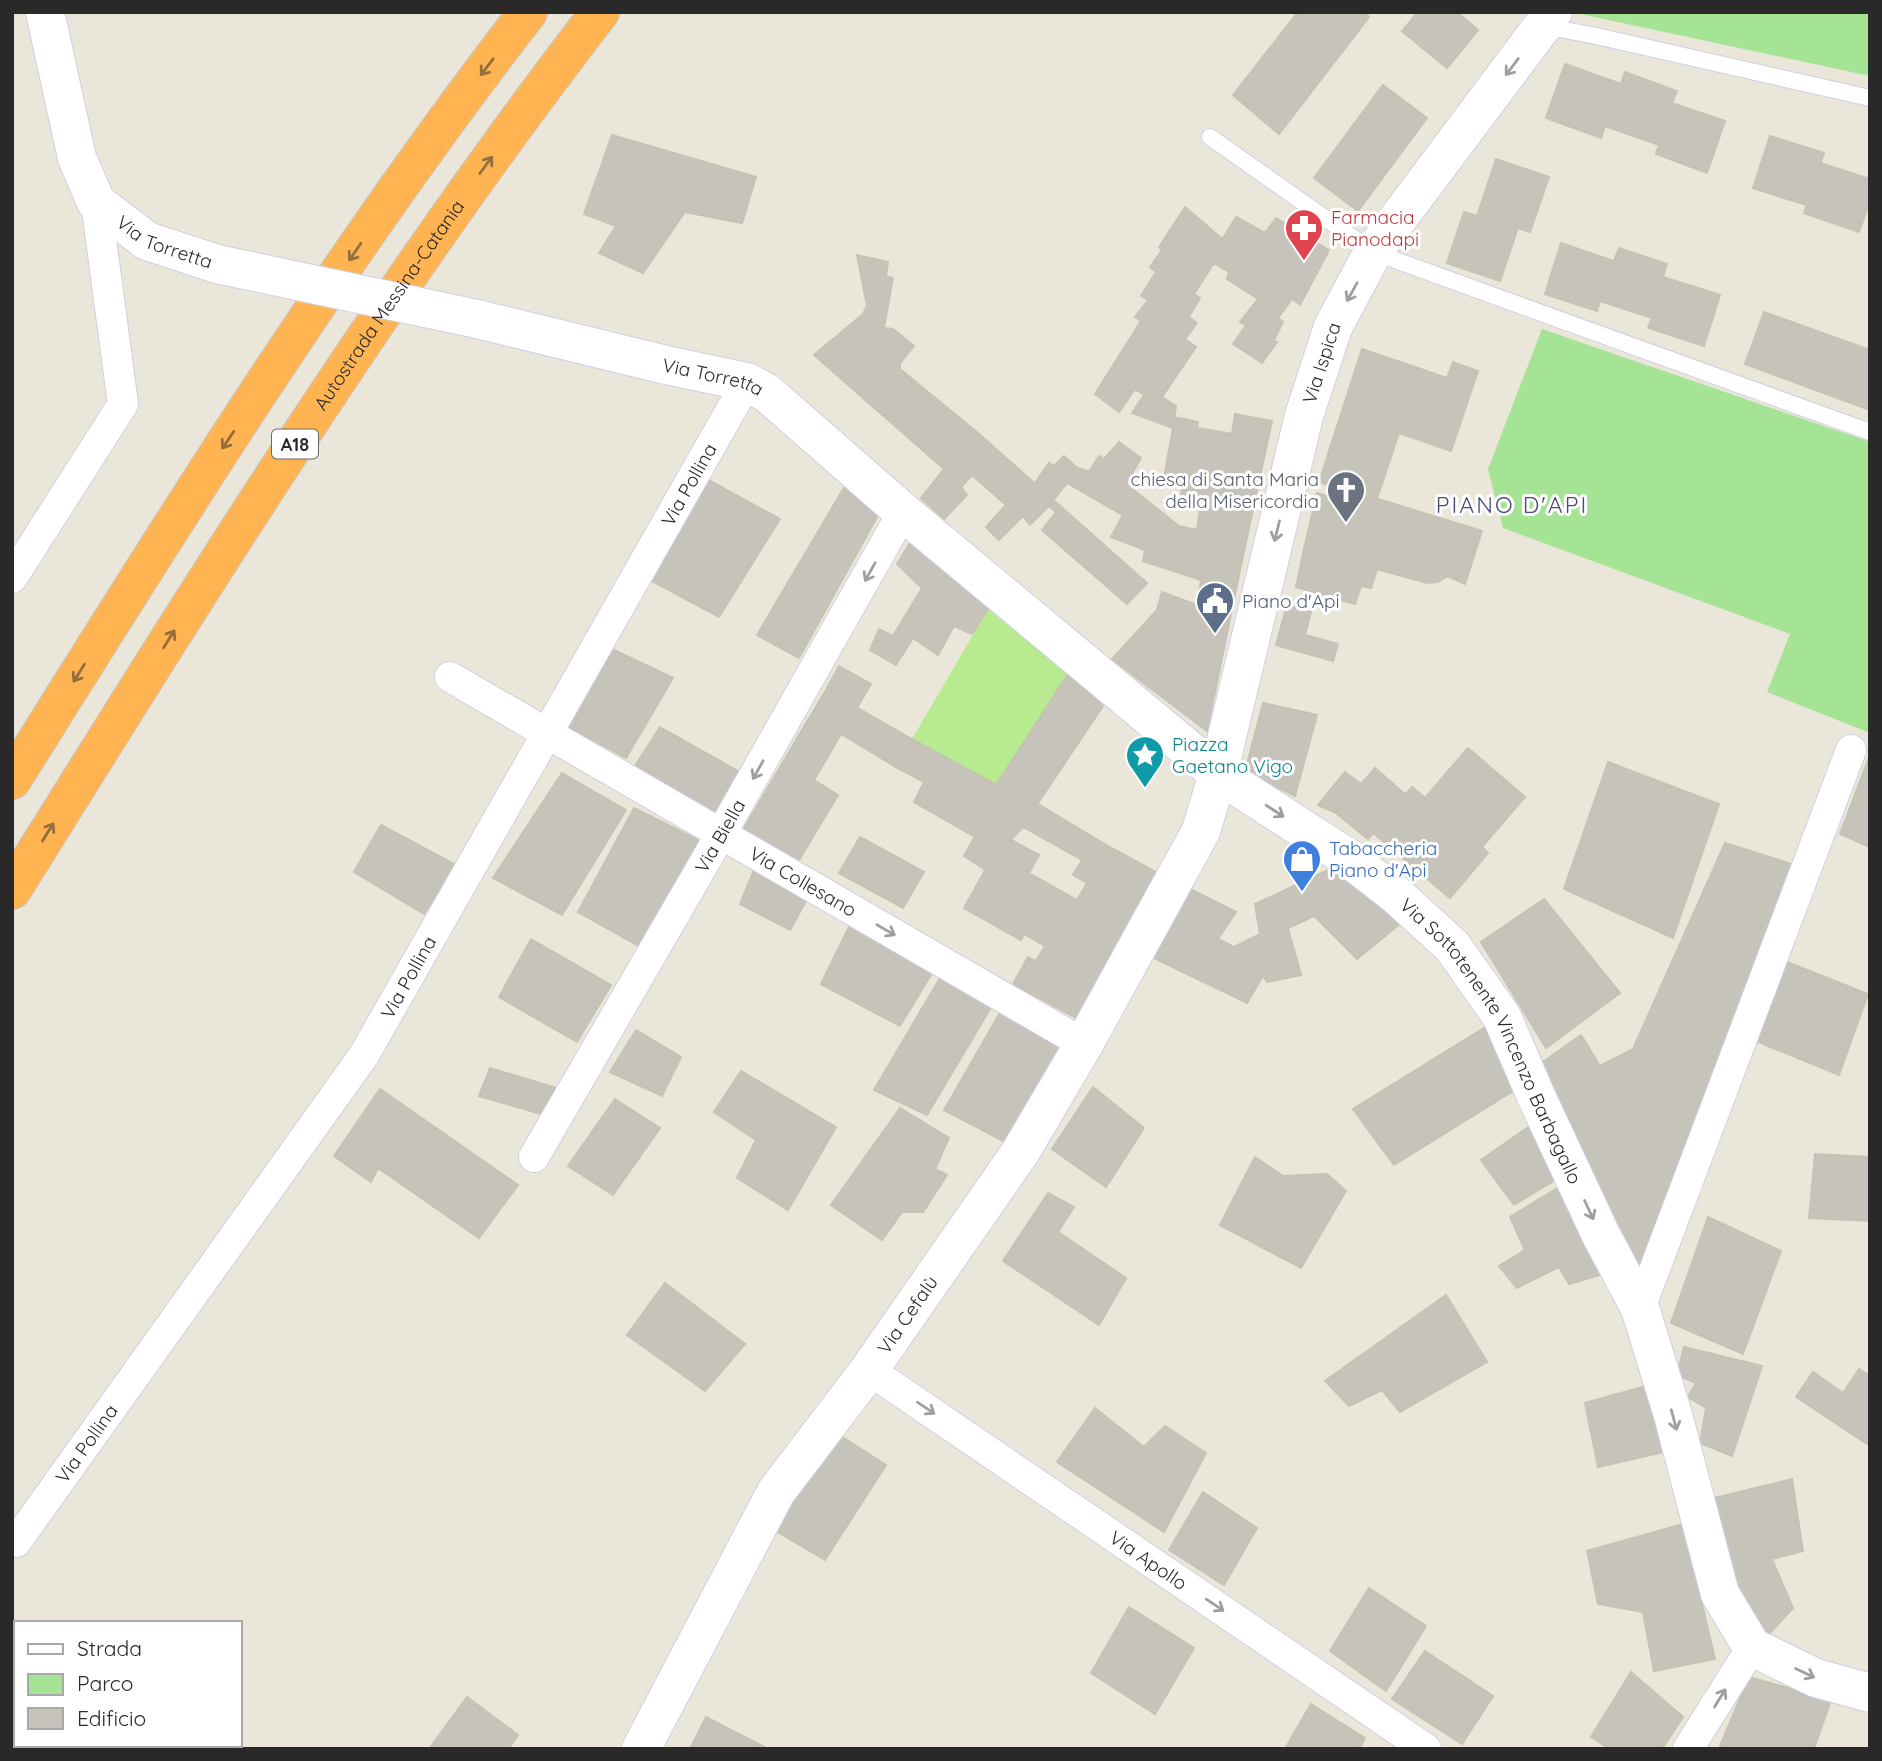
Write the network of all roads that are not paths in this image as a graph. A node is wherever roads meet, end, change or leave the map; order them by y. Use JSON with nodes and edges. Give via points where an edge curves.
{"nodes":[{"id":1,"x":45,"y":12,"type":"edge"},
{"id":2,"x":528,"y":12,"type":"edge"},
{"id":3,"x":600,"y":12,"type":"edge"},
{"id":4,"x":1548,"y":19,"type":"edge"},
{"id":5,"x":1870,"y":98,"type":"edge"},
{"id":6,"x":1210,"y":137,"type":"dead end"},
{"id":7,"x":96,"y":202,"type":"junction"},
{"id":8,"x":1373,"y":252,"type":"junction"},
{"id":9,"x":747,"y":382,"type":"junction"},
{"id":10,"x":1870,"y":432,"type":"edge"},
{"id":11,"x":904,"y":512,"type":"junction"},
{"id":12,"x":12,"y":578,"type":"edge"},
{"id":13,"x":450,"y":677,"type":"dead end"},
{"id":14,"x":547,"y":733,"type":"junction"},
{"id":15,"x":1851,"y":750,"type":"dead end"},
{"id":16,"x":1218,"y":774,"type":"junction"},
{"id":17,"x":12,"y":780,"type":"edge"},
{"id":18,"x":721,"y":834,"type":"junction"},
{"id":19,"x":1174,"y":881,"type":"joint"},
{"id":20,"x":12,"y":890,"type":"edge"},
{"id":21,"x":1084,"y":1044,"type":"junction"},
{"id":22,"x":534,"y":1157,"type":"dead end"},
{"id":23,"x":1640,"y":1308,"type":"junction"},
{"id":24,"x":869,"y":1370,"type":"junction"},
{"id":25,"x":16,"y":1542,"type":"dead end"},
{"id":26,"x":1752,"y":1647,"type":"junction"},
{"id":27,"x":1870,"y":1693,"type":"edge"},
{"id":28,"x":641,"y":1749,"type":"edge"},
{"id":29,"x":1426,"y":1749,"type":"edge"},
{"id":30,"x":1688,"y":1749,"type":"edge"}],
"edges":[{"from":1,"to":7,"type":"street","name":"Via Torretta","via":[[77,158]]},
{"from":2,"to":17,"type":"highway","one_way":true,"via":[[304,325]]},
{"from":20,"to":3,"type":"highway","name":"Autostrada Messina-Catania","number":"A18","one_way":true,"via":[[354,355],[470,187]]},
{"from":4,"to":5,"type":"lane","via":[[1596,36]]},
{"from":4,"to":8,"type":"street","name":"Via Ispica","one_way":true},
{"from":6,"to":8,"type":"lane"},
{"from":7,"to":9,"type":"street","name":"Via Torretta","bridge":true,"via":[[148,241],[217,264]]},
{"from":7,"to":12,"type":"street","name":"Via Torretta","via":[[123,404]]},
{"from":8,"to":10,"type":"lane"},
{"from":8,"to":16,"type":"street","name":"Via Ispica","one_way":true,"via":[[1333,327],[1304,416]]},
{"from":9,"to":11,"type":"street","name":"Via Torretta","via":[[766,393]]},
{"from":9,"to":14,"type":"street","name":"Via Pollina"},
{"from":11,"to":16,"type":"street","name":"Via Torretta"},
{"from":11,"to":18,"type":"street","name":"Via Biella","one_way":true},
{"from":13,"to":14,"type":"street","name":"Via Collesano"},
{"from":14,"to":18,"type":"street","name":"Via Collesano"},
{"from":14,"to":25,"type":"street","name":"Via Pollina","via":[[364,1055]]},
{"from":15,"to":23,"type":"street"},
{"from":16,"to":19,"type":"street","name":"Via Ispica","via":[[1201,831]]},
{"from":16,"to":23,"type":"street","name":"Via Sottotenente Vincenzo Barbagallo","one_way":true,"via":[[1351,860],[1452,946],[1503,1017],[1601,1235]]},
{"from":18,"to":21,"type":"street","name":"Via Collesano","one_way":true},
{"from":18,"to":22,"type":"street","name":"Via Biella"},
{"from":19,"to":21,"type":"street","name":"Via Cefalù"},
{"from":21,"to":24,"type":"street","name":"Via Cefalù","via":[[1021,1151]]},
{"from":23,"to":26,"type":"street","name":"Via Sottotenente Vincenzo Barbagallo","one_way":true,"via":[[1720,1594]]},
{"from":24,"to":28,"type":"street","name":"Via Cefalù","via":[[776,1492]]},
{"from":24,"to":29,"type":"street","name":"Via Apollo","one_way":true},
{"from":26,"to":27,"type":"street","one_way":true,"via":[[1816,1678]]},
{"from":30,"to":26,"type":"street","one_way":true}]}
